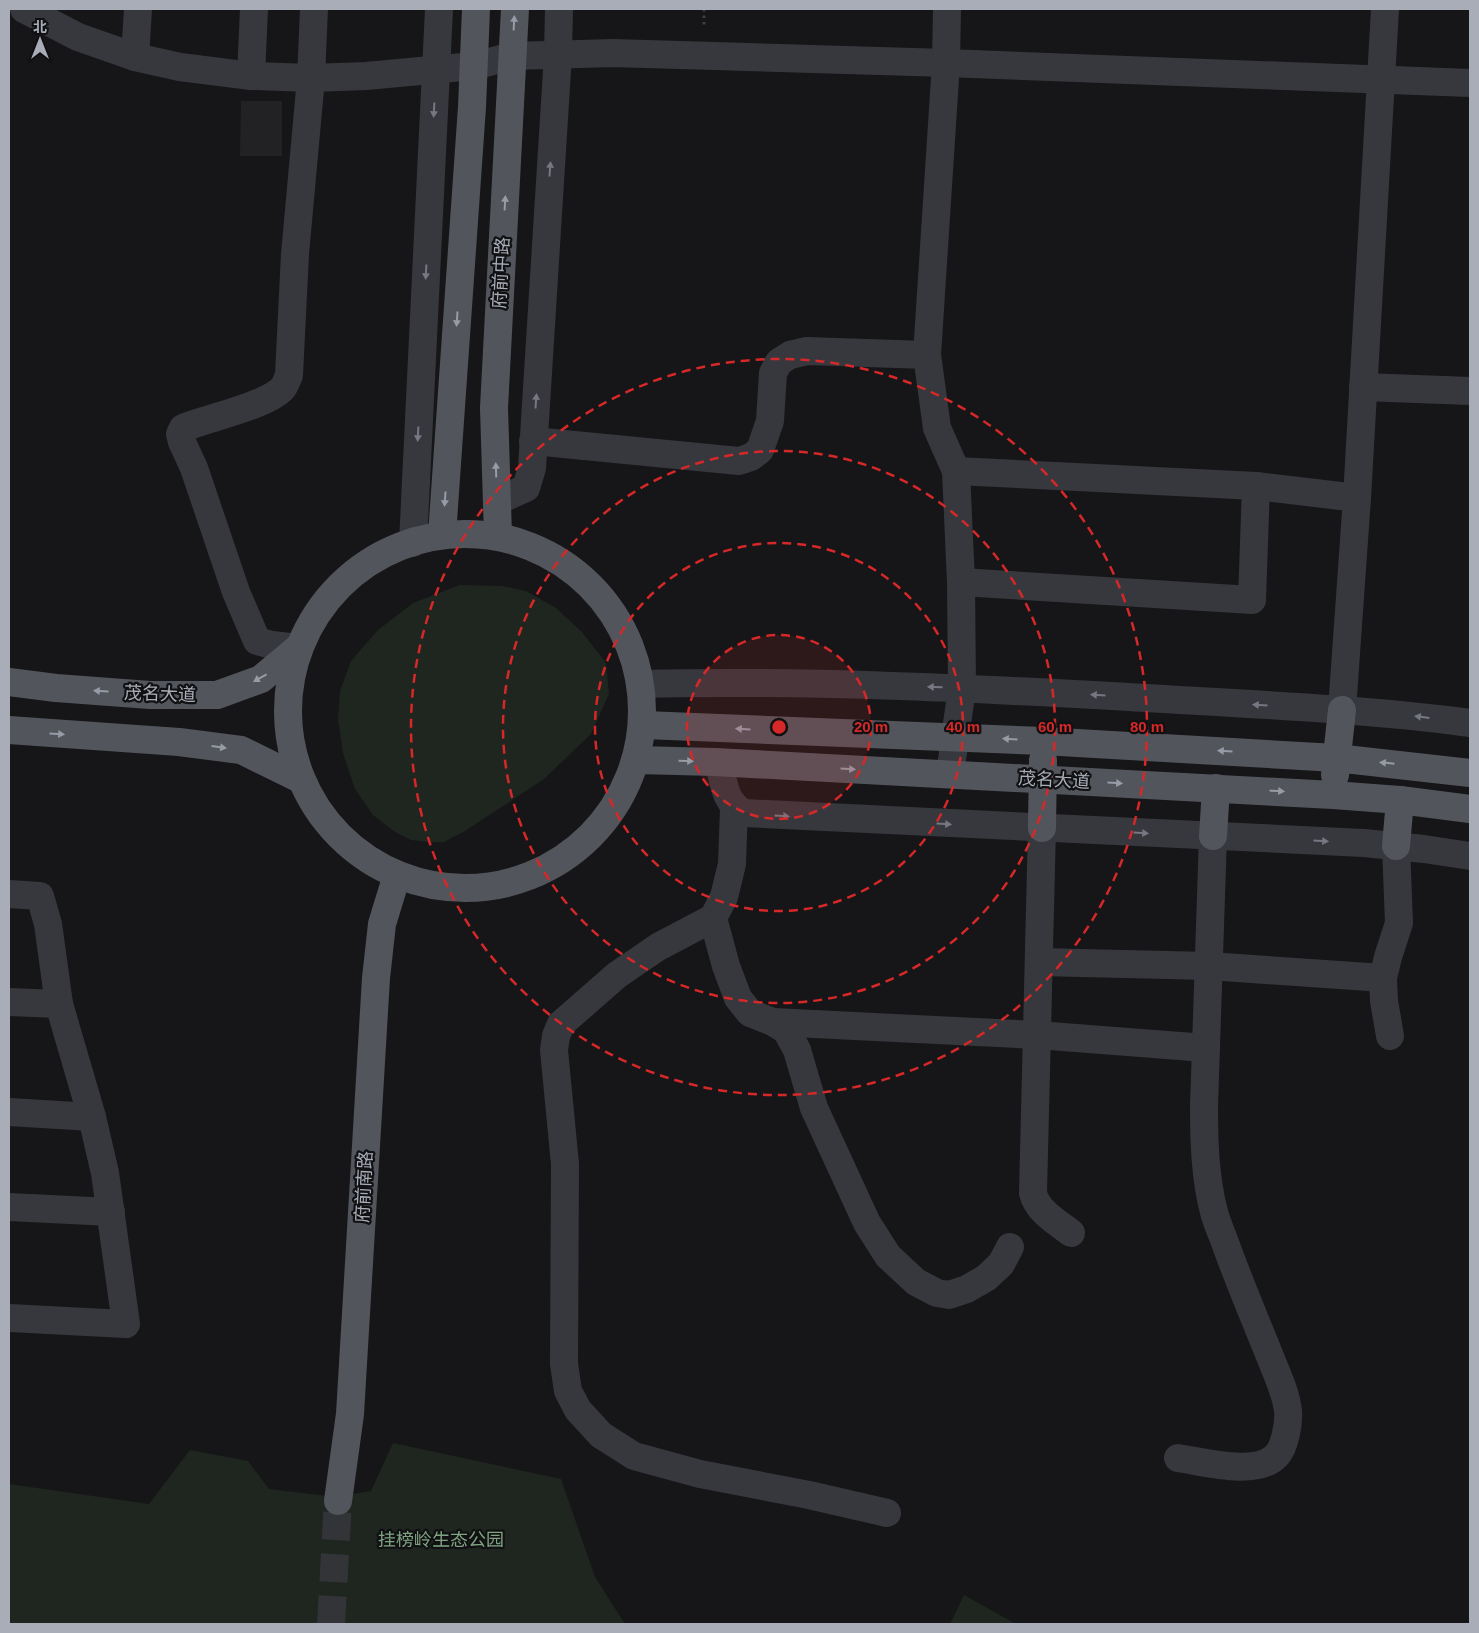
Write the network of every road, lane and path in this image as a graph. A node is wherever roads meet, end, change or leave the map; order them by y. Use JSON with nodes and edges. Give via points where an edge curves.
{"nodes":[{"id":1,"x":24,"y":9,"type":"edge"},
{"id":2,"x":138,"y":9,"type":"edge"},
{"id":3,"x":254,"y":9,"type":"edge"},
{"id":4,"x":314,"y":9,"type":"edge"},
{"id":5,"x":439,"y":9,"type":"edge"},
{"id":6,"x":476,"y":9,"type":"edge"},
{"id":7,"x":515,"y":9,"type":"edge"},
{"id":8,"x":559,"y":9,"type":"edge"},
{"id":9,"x":947,"y":9,"type":"edge"},
{"id":10,"x":1385,"y":9,"type":"edge"},
{"id":11,"x":558,"y":55,"type":"junction"},
{"id":12,"x":512,"y":56,"type":"junction"},
{"id":13,"x":135,"y":57,"type":"junction"},
{"id":14,"x":946,"y":63,"type":"junction"},
{"id":15,"x":474,"y":66,"type":"junction"},
{"id":16,"x":436,"y":69,"type":"junction"},
{"id":17,"x":251,"y":76,"type":"junction"},
{"id":18,"x":311,"y":78,"type":"junction"},
{"id":19,"x":1381,"y":81,"type":"junction"},
{"id":20,"x":1470,"y":83,"type":"edge"},
{"id":21,"x":927,"y":355,"type":"junction"},
{"id":22,"x":1363,"y":387,"type":"junction"},
{"id":23,"x":1470,"y":391,"type":"edge"},
{"id":24,"x":533,"y":441,"type":"junction"},
{"id":25,"x":956,"y":471,"type":"junction"},
{"id":26,"x":1256,"y":486,"type":"junction"},
{"id":27,"x":1357,"y":498,"type":"junction"},
{"id":28,"x":497,"y":501,"type":"junction"},
{"id":29,"x":442,"y":535,"type":"junction"},
{"id":30,"x":498,"y":536,"type":"junction"},
{"id":31,"x":413,"y":542,"type":"junction"},
{"id":32,"x":961,"y":582,"type":"junction"},
{"id":33,"x":298,"y":648,"type":"junction"},
{"id":34,"x":9,"y":682,"type":"edge"},
{"id":35,"x":642,"y":684,"type":"junction"},
{"id":36,"x":962,"y":688,"type":"junction"},
{"id":37,"x":1342,"y":710,"type":"junction"},
{"id":38,"x":1470,"y":723,"type":"edge"},
{"id":39,"x":644,"y":725,"type":"junction"},
{"id":40,"x":9,"y":730,"type":"edge"},
{"id":41,"x":955,"y":736,"type":"junction"},
{"id":42,"x":1043,"y":741,"type":"junction"},
{"id":43,"x":1336,"y":758,"type":"junction"},
{"id":44,"x":637,"y":760,"type":"junction"},
{"id":45,"x":719,"y":762,"type":"junction"},
{"id":46,"x":1470,"y":773,"type":"edge"},
{"id":47,"x":950,"y":774,"type":"junction"},
{"id":48,"x":300,"y":779,"type":"junction"},
{"id":49,"x":1043,"y":779,"type":"junction"},
{"id":50,"x":1216,"y":788,"type":"junction"},
{"id":51,"x":1333,"y":795,"type":"junction"},
{"id":52,"x":1400,"y":800,"type":"junction"},
{"id":53,"x":734,"y":808,"type":"junction"},
{"id":54,"x":1470,"y":809,"type":"edge"},
{"id":55,"x":1042,"y":828,"type":"junction"},
{"id":56,"x":1213,"y":836,"type":"junction"},
{"id":57,"x":1396,"y":846,"type":"junction"},
{"id":58,"x":1470,"y":856,"type":"edge"},
{"id":59,"x":396,"y":875,"type":"junction"},
{"id":60,"x":9,"y":894,"type":"edge"},
{"id":61,"x":713,"y":918,"type":"junction"},
{"id":62,"x":1039,"y":962,"type":"junction"},
{"id":63,"x":1209,"y":966,"type":"junction"},
{"id":64,"x":1383,"y":978,"type":"junction"},
{"id":65,"x":9,"y":1002,"type":"edge"},
{"id":66,"x":59,"y":1004,"type":"junction"},
{"id":67,"x":773,"y":1022,"type":"junction"},
{"id":68,"x":1037,"y":1035,"type":"junction"},
{"id":69,"x":1390,"y":1036,"type":"dead end"},
{"id":70,"x":1206,"y":1048,"type":"junction"},
{"id":71,"x":9,"y":1112,"type":"edge"},
{"id":72,"x":92,"y":1117,"type":"junction"},
{"id":73,"x":9,"y":1207,"type":"edge"},
{"id":74,"x":111,"y":1212,"type":"junction"},
{"id":75,"x":1071,"y":1232,"type":"dead end"},
{"id":76,"x":1010,"y":1247,"type":"dead end"},
{"id":77,"x":9,"y":1318,"type":"edge"},
{"id":78,"x":1178,"y":1458,"type":"dead end"},
{"id":79,"x":338,"y":1501,"type":"tunnel mouth"},
{"id":80,"x":886,"y":1513,"type":"dead end"}],
"edges":[{"from":1,"to":13,"type":"street","via":[[78,37]]},
{"from":2,"to":13,"type":"street"},
{"from":3,"to":17,"type":"street"},
{"from":4,"to":18,"type":"street"},
{"from":5,"to":16,"type":"street"},
{"from":6,"to":15,"type":"main road"},
{"from":12,"to":7,"type":"main road","name":"府前中路","one_way":true},
{"from":8,"to":11,"type":"street"},
{"from":9,"to":14,"type":"street"},
{"from":10,"to":19,"type":"street"},
{"from":11,"to":12,"type":"street"},
{"from":11,"to":14,"type":"street","via":[[613,53]]},
{"from":24,"to":11,"type":"street","one_way":true},
{"from":12,"to":15,"type":"street"},
{"from":28,"to":12,"type":"main road","name":"府前中路","one_way":true,"via":[[494,408]]},
{"from":13,"to":17,"type":"street","via":[[180,67]]},
{"from":14,"to":19,"type":"street"},
{"from":14,"to":21,"type":"street"},
{"from":15,"to":16,"type":"street"},
{"from":15,"to":29,"type":"main road","one_way":true},
{"from":16,"to":18,"type":"street"},
{"from":16,"to":31,"type":"street","one_way":true},
{"from":17,"to":18,"type":"street"},
{"from":18,"to":33,"type":"street","via":[[295,254],[289,376],[283,389],[271,397],[183,428],[180,434],[236,592],[257,641]]},
{"from":19,"to":20,"type":"street"},
{"from":19,"to":22,"type":"street"},
{"from":21,"to":24,"type":"street","via":[[807,350],[790,355],[779,362],[773,373],[770,421],[760,450],[739,460]]},
{"from":21,"to":25,"type":"street","via":[[937,428]]},
{"from":22,"to":23,"type":"street"},
{"from":22,"to":27,"type":"street"},
{"from":24,"to":28,"type":"street","via":[[532,468],[526,488]]},
{"from":25,"to":26,"type":"street"},
{"from":25,"to":32,"type":"street"},
{"from":26,"to":27,"type":"street"},
{"from":26,"to":32,"type":"street","via":[[1252,600]]},
{"from":27,"to":37,"type":"street"},
{"from":28,"to":30,"type":"main road","name":"府前中路"},
{"from":29,"to":30,"type":"main road"},
{"from":29,"to":31,"type":"main road"},
{"from":30,"to":35,"type":"main road","via":[[543,551],[580,574],[609,605],[630,642]]},
{"from":31,"to":33,"type":"main road","via":[[396,547],[354,572],[321,606]]},
{"from":32,"to":36,"type":"street"},
{"from":33,"to":34,"type":"main road","name":"茂名大道","one_way":true,"via":[[261,680],[217,695],[150,695]]},
{"from":33,"to":48,"type":"main road","via":[[288,692],[288,736]]},
{"from":36,"to":35,"type":"street","one_way":true,"via":[[706,682]]},
{"from":35,"to":39,"type":"main road"},
{"from":37,"to":36,"type":"street","one_way":true},
{"from":36,"to":41,"type":"street"},
{"from":38,"to":37,"type":"street","one_way":true},
{"from":37,"to":43,"type":"main road"},
{"from":41,"to":39,"type":"main road","one_way":true},
{"from":39,"to":44,"type":"main road"},
{"from":40,"to":48,"type":"main road","one_way":true,"via":[[179,742],[241,750]]},
{"from":42,"to":41,"type":"main road","one_way":true},
{"from":41,"to":47,"type":"street"},
{"from":43,"to":42,"type":"main road","one_way":true},
{"from":42,"to":49,"type":"main road"},
{"from":46,"to":43,"type":"main road","one_way":true},
{"from":43,"to":51,"type":"main road"},
{"from":44,"to":45,"type":"main road","name":"茂名大道","one_way":true},
{"from":44,"to":59,"type":"main road","via":[[617,805],[584,844],[542,871],[495,886],[445,887]]},
{"from":45,"to":47,"type":"main road","name":"茂名大道","one_way":true},
{"from":45,"to":53,"type":"street","via":[[727,796]]},
{"from":47,"to":49,"type":"main road","name":"茂名大道"},
{"from":48,"to":59,"type":"main road","via":[[323,819],[356,852]]},
{"from":49,"to":50,"type":"main road","name":"茂名大道","one_way":true},
{"from":49,"to":55,"type":"main road"},
{"from":50,"to":51,"type":"main road","name":"茂名大道","one_way":true},
{"from":50,"to":56,"type":"main road"},
{"from":51,"to":52,"type":"main road","name":"茂名大道"},
{"from":52,"to":54,"type":"main road","name":"茂名大道"},
{"from":52,"to":57,"type":"main road"},
{"from":53,"to":55,"type":"street","one_way":true,"via":[[744,813],[773,816]]},
{"from":53,"to":61,"type":"street","via":[[732,864],[724,897]]},
{"from":55,"to":56,"type":"street","one_way":true},
{"from":55,"to":62,"type":"street"},
{"from":56,"to":57,"type":"street","one_way":true},
{"from":56,"to":63,"type":"street"},
{"from":57,"to":58,"type":"street"},
{"from":57,"to":64,"type":"street","via":[[1399,923]]},
{"from":59,"to":79,"type":"main road","name":"府前南路","via":[[382,924],[376,978],[350,1414]]},
{"from":60,"to":66,"type":"street","via":[[40,896],[48,924]]},
{"from":61,"to":67,"type":"street","via":[[738,998],[750,1013]]},
{"from":61,"to":80,"type":"street","via":[[658,947],[617,975],[562,1024],[556,1036],[554,1050],[565,1164],[564,1364],[568,1392],[578,1410],[601,1435],[634,1456],[700,1474]]},
{"from":62,"to":63,"type":"street"},
{"from":62,"to":68,"type":"street"},
{"from":63,"to":64,"type":"street"},
{"from":63,"to":70,"type":"street"},
{"from":64,"to":69,"type":"street"},
{"from":65,"to":66,"type":"street"},
{"from":66,"to":72,"type":"street"},
{"from":67,"to":68,"type":"street"},
{"from":67,"to":76,"type":"street","via":[[786,1030],[797,1050],[814,1108],[866,1223],[888,1256],[916,1282],[937,1293],[949,1295],[986,1278],[1001,1264]]},
{"from":68,"to":70,"type":"street"},
{"from":68,"to":75,"type":"street","via":[[1033,1193],[1047,1213]]},
{"from":70,"to":78,"type":"street","via":[[1204,1142],[1214,1212],[1280,1383],[1289,1424],[1278,1454],[1266,1463],[1250,1467]]},
{"from":71,"to":72,"type":"street"},
{"from":72,"to":74,"type":"street"},
{"from":73,"to":74,"type":"street"},
{"from":74,"to":77,"type":"street","via":[[126,1324]]}]}
